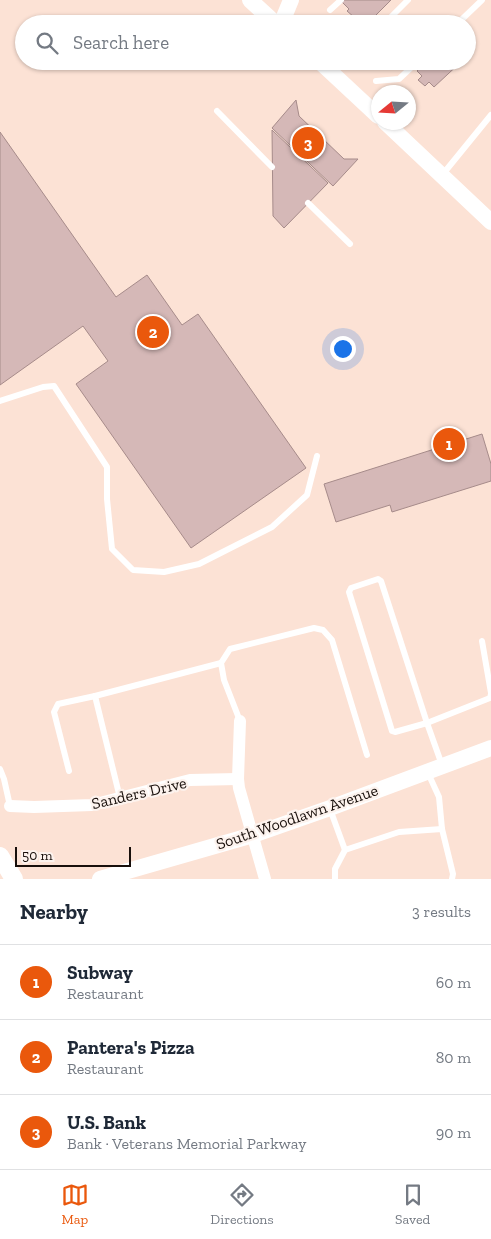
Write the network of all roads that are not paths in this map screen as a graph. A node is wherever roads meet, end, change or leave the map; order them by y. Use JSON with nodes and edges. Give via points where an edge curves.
{"nodes":[{"id":1,"x":250,"y":0,"type":"edge"},
{"id":2,"x":291,"y":0,"type":"edge"},
{"id":3,"x":341,"y":0,"type":"edge"},
{"id":4,"x":408,"y":0,"type":"edge"},
{"id":5,"x":482,"y":0,"type":"edge"},
{"id":6,"x":330,"y":10,"type":"dead end"},
{"id":7,"x":266,"y":15,"type":"edge"},
{"id":8,"x":285,"y":15,"type":"edge"},
{"id":9,"x":393,"y":15,"type":"edge"},
{"id":10,"x":466,"y":15,"type":"edge"},
{"id":11,"x":329,"y":70,"type":"edge"},
{"id":12,"x":409,"y":70,"type":"edge"},
{"id":13,"x":376,"y":82,"type":"dead end"},
{"id":14,"x":371,"y":109,"type":"edge"},
{"id":15,"x":217,"y":111,"type":"dead end"},
{"id":16,"x":491,"y":115,"type":"edge"},
{"id":17,"x":393,"y":130,"type":"edge"},
{"id":18,"x":272,"y":167,"type":"dead end"},
{"id":19,"x":442,"y":176,"type":"junction"},
{"id":20,"x":308,"y":203,"type":"dead end"},
{"id":21,"x":491,"y":222,"type":"edge"},
{"id":22,"x":350,"y":244,"type":"dead end"},
{"id":23,"x":0,"y":401,"type":"edge"},
{"id":24,"x":317,"y":456,"type":"dead end"},
{"id":25,"x":482,"y":641,"type":"dead end"},
{"id":26,"x":222,"y":663,"type":"junction"},
{"id":27,"x":491,"y":693,"type":"edge"},
{"id":28,"x":95,"y":696,"type":"junction"},
{"id":29,"x":240,"y":720,"type":"joint"},
{"id":30,"x":427,"y":723,"type":"junction"},
{"id":31,"x":490,"y":751,"type":"edge"},
{"id":32,"x":367,"y":755,"type":"dead end"},
{"id":33,"x":0,"y":769,"type":"edge"},
{"id":34,"x":435,"y":769,"type":"junction"},
{"id":35,"x":69,"y":771,"type":"dead end"},
{"id":36,"x":238,"y":779,"type":"junction"},
{"id":37,"x":120,"y":798,"type":"junction"},
{"id":38,"x":10,"y":806,"type":"joint"},
{"id":39,"x":330,"y":808,"type":"junction"},
{"id":40,"x":442,"y":829,"type":"junction"},
{"id":41,"x":253,"y":835,"type":"junction"},
{"id":42,"x":345,"y":850,"type":"junction"},
{"id":43,"x":0,"y":856,"type":"edge"},
{"id":44,"x":14,"y":879,"type":"edge"},
{"id":45,"x":100,"y":879,"type":"edge"},
{"id":46,"x":265,"y":879,"type":"edge"},
{"id":47,"x":335,"y":879,"type":"edge"},
{"id":48,"x":452,"y":879,"type":"edge"}],
"edges":[{"from":1,"to":7,"type":"street"},
{"from":2,"to":8,"type":"street"},
{"from":3,"to":6,"type":"lane"},
{"from":4,"to":9,"type":"lane"},
{"from":5,"to":10,"type":"lane"},
{"from":11,"to":14,"type":"street"},
{"from":12,"to":13,"type":"lane","via":[[399,80]]},
{"from":15,"to":18,"type":"lane"},
{"from":16,"to":19,"type":"lane"},
{"from":17,"to":19,"type":"street"},
{"from":19,"to":21,"type":"street"},
{"from":20,"to":22,"type":"lane"},
{"from":23,"to":24,"type":"lane","via":[[54,386],[107,468],[112,549],[132,570],[164,572],[199,564],[272,527],[307,495]]},
{"from":25,"to":27,"type":"lane"},
{"from":26,"to":28,"type":"lane"},
{"from":26,"to":29,"type":"lane","via":[[224,680]]},
{"from":26,"to":32,"type":"lane","via":[[230,649],[314,628],[323,630],[332,640]]},
{"from":27,"to":30,"type":"lane","via":[[490,698]]},
{"from":28,"to":35,"type":"lane","via":[[58,704],[54,712]]},
{"from":28,"to":37,"type":"lane"},
{"from":29,"to":36,"type":"street"},
{"from":30,"to":30,"type":"lane","via":[[382,581],[378,579],[351,588],[349,592],[392,730],[395,732]]},
{"from":30,"to":34,"type":"lane"},
{"from":31,"to":34,"type":"street","name":"South Woodlawn Avenue"},
{"from":33,"to":38,"type":"lane"},
{"from":34,"to":39,"type":"street","name":"South Woodlawn Avenue"},
{"from":34,"to":40,"type":"lane"},
{"from":36,"to":37,"type":"street","name":"Sanders Drive","via":[[190,780]]},
{"from":36,"to":41,"type":"street"},
{"from":37,"to":38,"type":"street","name":"Sanders Drive","via":[[92,805]]},
{"from":39,"to":41,"type":"street","name":"South Woodlawn Avenue"},
{"from":39,"to":42,"type":"lane"},
{"from":40,"to":42,"type":"lane","via":[[399,832]]},
{"from":40,"to":48,"type":"lane"},
{"from":41,"to":45,"type":"street","name":"South Woodlawn Avenue"},
{"from":41,"to":46,"type":"street"},
{"from":42,"to":47,"type":"lane","via":[[335,869]]},
{"from":43,"to":44,"type":"main road"}]}
